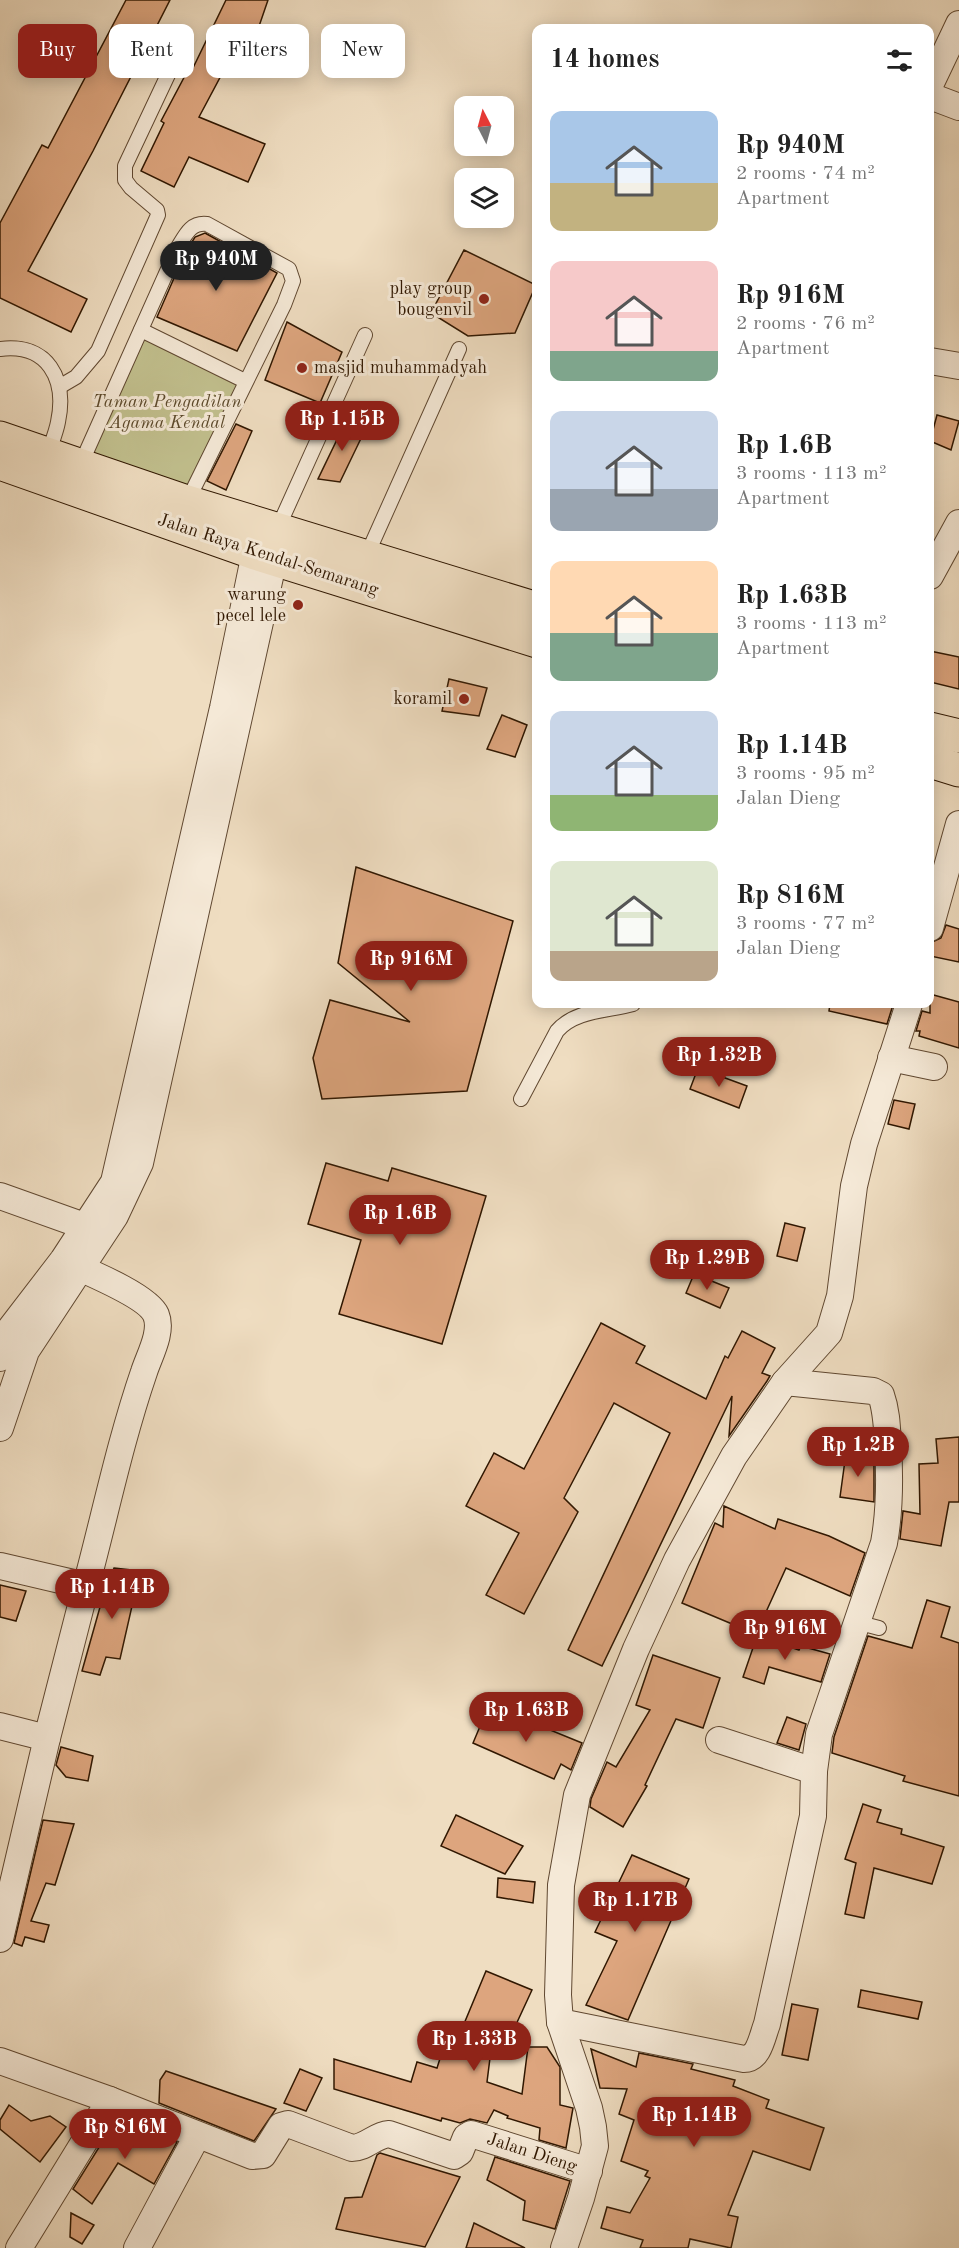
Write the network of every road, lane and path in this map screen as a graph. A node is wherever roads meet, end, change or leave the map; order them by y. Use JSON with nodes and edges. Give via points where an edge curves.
{"nodes":[{"id":1,"x":959,"y":24,"type":"edge"},
{"id":2,"x":934,"y":77,"type":"edge"},
{"id":3,"x":166,"y":78,"type":"edge"},
{"id":4,"x":934,"y":98,"type":"edge"},
{"id":5,"x":959,"y":107,"type":"edge"},
{"id":6,"x":141,"y":330,"type":"junction"},
{"id":7,"x":365,"y":335,"type":"dead end"},
{"id":8,"x":0,"y":349,"type":"edge"},
{"id":9,"x":459,"y":349,"type":"dead end"},
{"id":10,"x":934,"y":362,"type":"edge"},
{"id":11,"x":959,"y":366,"type":"edge"},
{"id":12,"x":245,"y":381,"type":"junction"},
{"id":13,"x":58,"y":387,"type":"junction"},
{"id":14,"x":0,"y":438,"type":"edge"},
{"id":15,"x":48,"y":455,"type":"junction"},
{"id":16,"x":0,"y":463,"type":"edge"},
{"id":17,"x":80,"y":466,"type":"junction"},
{"id":18,"x":187,"y":502,"type":"junction"},
{"id":19,"x":959,"y":523,"type":"edge"},
{"id":20,"x":269,"y":547,"type":"junction"},
{"id":21,"x":366,"y":557,"type":"junction"},
{"id":22,"x":934,"y":569,"type":"edge"},
{"id":23,"x":532,"y":607,"type":"edge"},
{"id":24,"x":532,"y":639,"type":"edge"},
{"id":25,"x":934,"y":730,"type":"edge"},
{"id":26,"x":959,"y":736,"type":"edge"},
{"id":27,"x":934,"y":762,"type":"edge"},
{"id":28,"x":959,"y":770,"type":"edge"},
{"id":29,"x":959,"y":824,"type":"edge"},
{"id":30,"x":934,"y":914,"type":"edge"},
{"id":31,"x":615,"y":1008,"type":"edge"},
{"id":32,"x":908,"y":1008,"type":"edge"},
{"id":33,"x":891,"y":1058,"type":"junction"},
{"id":34,"x":934,"y":1067,"type":"dead end"},
{"id":35,"x":521,"y":1099,"type":"dead end"},
{"id":36,"x":0,"y":1196,"type":"edge"},
{"id":37,"x":94,"y":1229,"type":"junction"},
{"id":38,"x":72,"y":1264,"type":"junction"},
{"id":39,"x":10,"y":1352,"type":"edge"},
{"id":40,"x":785,"y":1382,"type":"junction"},
{"id":41,"x":0,"y":1428,"type":"edge"},
{"id":42,"x":0,"y":1566,"type":"edge"},
{"id":43,"x":86,"y":1586,"type":"junction"},
{"id":44,"x":0,"y":1726,"type":"edge"},
{"id":45,"x":47,"y":1738,"type":"junction"},
{"id":46,"x":719,"y":1740,"type":"dead end"},
{"id":47,"x":814,"y":1770,"type":"junction"},
{"id":48,"x":0,"y":1939,"type":"edge"},
{"id":49,"x":560,"y":2022,"type":"junction"},
{"id":50,"x":2,"y":2066,"type":"edge"},
{"id":51,"x":110,"y":2100,"type":"junction"},
{"id":52,"x":196,"y":2136,"type":"junction"},
{"id":53,"x":588,"y":2171,"type":"junction"},
{"id":54,"x":19,"y":2248,"type":"edge"},
{"id":55,"x":137,"y":2248,"type":"edge"},
{"id":56,"x":564,"y":2248,"type":"edge"}],
"edges":[{"from":1,"to":2,"type":"street"},
{"from":3,"to":13,"type":"lane","via":[[125,166],[125,180],[158,215],[98,351],[76,377]]},
{"from":4,"to":5,"type":"street"},
{"from":6,"to":12,"type":"lane"},
{"from":6,"to":12,"type":"lane","via":[[177,249],[192,226],[207,224],[293,274],[284,305]]},
{"from":6,"to":17,"type":"lane"},
{"from":7,"to":20,"type":"lane"},
{"from":8,"to":13,"type":"lane","via":[[29,350],[47,361]]},
{"from":9,"to":21,"type":"lane"},
{"from":10,"to":11,"type":"street"},
{"from":12,"to":18,"type":"lane"},
{"from":13,"to":15,"type":"lane","via":[[58,422]]},
{"from":14,"to":15,"type":"highway","name":"Jalan Raya Kendal-Semarang"},
{"from":15,"to":17,"type":"highway","name":"Jalan Raya Kendal-Semarang"},
{"from":16,"to":20,"type":"highway","name":"Jalan Raya Kendal-Semarang"},
{"from":17,"to":18,"type":"highway","name":"Jalan Raya Kendal-Semarang"},
{"from":18,"to":20,"type":"highway","name":"Jalan Raya Kendal-Semarang"},
{"from":19,"to":22,"type":"street"},
{"from":20,"to":21,"type":"highway","name":"Jalan Raya Kendal-Semarang"},
{"from":20,"to":24,"type":"highway","name":"Jalan Raya Kendal-Semarang"},
{"from":20,"to":37,"type":"street","via":[[179,944],[114,1182]]},
{"from":21,"to":23,"type":"highway","name":"Jalan Raya Kendal-Semarang"},
{"from":25,"to":26,"type":"highway"},
{"from":27,"to":28,"type":"highway"},
{"from":29,"to":30,"type":"street"},
{"from":31,"to":35,"type":"lane","via":[[564,1023]]},
{"from":32,"to":33,"type":"street"},
{"from":33,"to":34,"type":"street"},
{"from":33,"to":40,"type":"street","via":[[854,1186],[840,1296],[829,1333]]},
{"from":36,"to":37,"type":"street"},
{"from":37,"to":38,"type":"street"},
{"from":38,"to":39,"type":"street"},
{"from":38,"to":43,"type":"street","via":[[138,1296],[154,1312],[158,1325]]},
{"from":39,"to":41,"type":"street"},
{"from":40,"to":47,"type":"street","via":[[873,1391],[881,1395],[886,1414],[889,1513],[868,1625],[819,1734]]},
{"from":40,"to":49,"type":"street","via":[[735,1456],[677,1560],[577,1795],[561,1885],[557,1968]]},
{"from":42,"to":43,"type":"street"},
{"from":43,"to":45,"type":"street"},
{"from":44,"to":45,"type":"street"},
{"from":45,"to":48,"type":"street"},
{"from":46,"to":47,"type":"street"},
{"from":47,"to":49,"type":"street","via":[[813,1816],[778,1982],[753,2058]]},
{"from":49,"to":53,"type":"street","via":[[593,2127],[595,2146]]},
{"from":50,"to":51,"type":"street"},
{"from":51,"to":52,"type":"street"},
{"from":51,"to":54,"type":"street"},
{"from":52,"to":53,"type":"street","name":"Jalan Dieng","via":[[257,2157],[263,2155],[281,2126],[288,2124],[352,2148],[389,2134],[454,2156],[471,2134]]},
{"from":52,"to":55,"type":"street"},
{"from":53,"to":56,"type":"street"}]}
